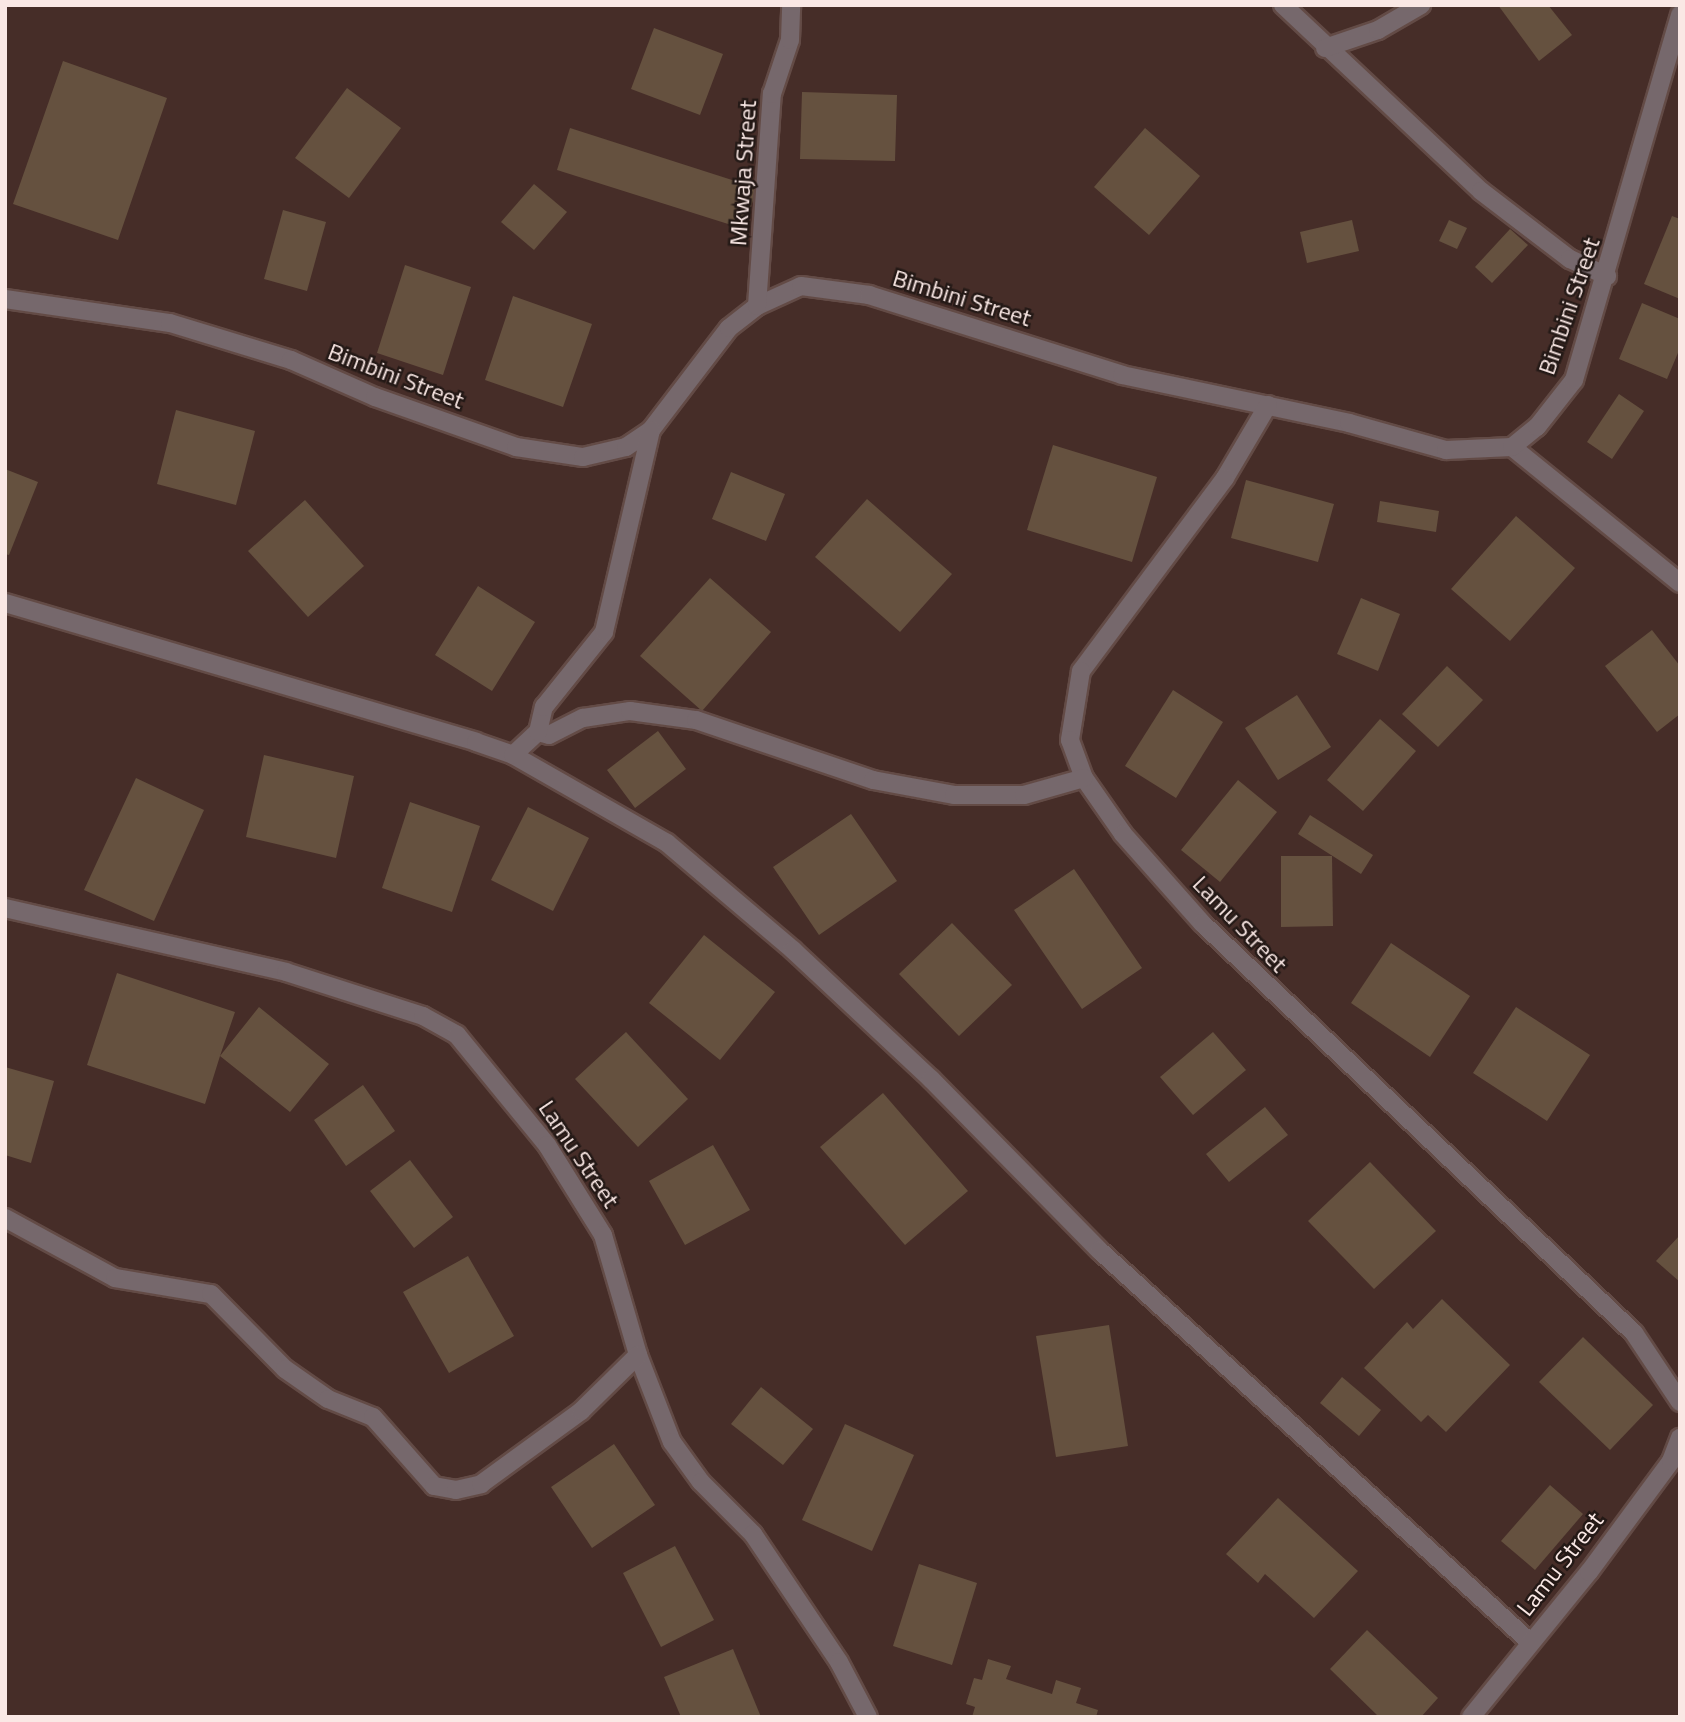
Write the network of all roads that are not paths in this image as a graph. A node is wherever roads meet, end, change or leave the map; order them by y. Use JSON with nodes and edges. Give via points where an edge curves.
{"nodes":[{"id":1,"x":791,"y":5,"type":"edge"},
{"id":2,"x":1283,"y":5,"type":"edge"},
{"id":3,"x":1422,"y":5,"type":"edge"},
{"id":4,"x":1680,"y":14,"type":"edge"},
{"id":5,"x":1325,"y":48,"type":"junction"},
{"id":6,"x":1607,"y":276,"type":"junction"},
{"id":7,"x":5,"y":299,"type":"edge"},
{"id":8,"x":757,"y":306,"type":"junction"},
{"id":9,"x":1268,"y":405,"type":"junction"},
{"id":10,"x":651,"y":430,"type":"junction"},
{"id":11,"x":1512,"y":447,"type":"junction"},
{"id":12,"x":1680,"y":583,"type":"edge"},
{"id":13,"x":5,"y":603,"type":"edge"},
{"id":14,"x":538,"y":732,"type":"junction"},
{"id":15,"x":513,"y":755,"type":"junction"},
{"id":16,"x":1084,"y":778,"type":"junction"},
{"id":17,"x":5,"y":908,"type":"edge"},
{"id":18,"x":5,"y":1218,"type":"edge"},
{"id":19,"x":638,"y":1355,"type":"junction"},
{"id":20,"x":1680,"y":1402,"type":"edge"},
{"id":21,"x":1680,"y":1438,"type":"edge"},
{"id":22,"x":1530,"y":1642,"type":"junction"},
{"id":23,"x":868,"y":1717,"type":"edge"},
{"id":24,"x":1471,"y":1717,"type":"edge"}],
"edges":[{"from":1,"to":8,"type":"street","name":"Mkwaja Street","via":[[790,40],[772,94]]},
{"from":2,"to":5,"type":"street"},
{"from":3,"to":5,"type":"street","via":[[1378,30]]},
{"from":4,"to":6,"type":"street","name":"Bimbini Street"},
{"from":5,"to":6,"type":"street","via":[[1481,191],[1570,259]]},
{"from":6,"to":11,"type":"street","name":"Bimbini Street","via":[[1574,380],[1538,427]]},
{"from":7,"to":10,"type":"street","name":"Bimbini Street","via":[[170,323],[291,360],[375,397],[516,447],[583,457],[626,447]]},
{"from":8,"to":9,"type":"street","name":"Bimbini Street","via":[[801,286],[869,295],[1122,375]]},
{"from":8,"to":10,"type":"street","name":"Bimbini Street","via":[[729,328]]},
{"from":9,"to":11,"type":"street","name":"Bimbini Street","via":[[1446,450]]},
{"from":9,"to":16,"type":"street","name":"Lamu Street","via":[[1225,478],[1081,671],[1070,740]]},
{"from":10,"to":14,"type":"street","via":[[604,632],[544,707]]},
{"from":11,"to":12,"type":"street"},
{"from":13,"to":15,"type":"street"},
{"from":14,"to":15,"type":"street"},
{"from":14,"to":16,"type":"street","via":[[549,735],[583,718],[630,711],[696,720],[873,780],[954,795],[1024,794]]},
{"from":15,"to":22,"type":"street","via":[[667,843],[712,878],[931,1079],[1099,1250]]},
{"from":16,"to":20,"type":"street","name":"Lamu Street","via":[[1123,834],[1202,923],[1616,1314]]},
{"from":17,"to":19,"type":"street","name":"Lamu Street","via":[[286,972],[423,1016],[457,1035],[547,1145],[603,1235]]},
{"from":18,"to":19,"type":"street","via":[[115,1278],[211,1294],[285,1369],[328,1399],[373,1417],[434,1486],[456,1490],[481,1484],[581,1411]]},
{"from":19,"to":23,"type":"street","name":"Lamu Street","via":[[672,1442],[701,1482],[753,1534],[839,1662]]},
{"from":21,"to":22,"type":"street","name":"Lamu Street","via":[[1671,1461]]},
{"from":22,"to":24,"type":"street","name":"Lamu Street"}]}
